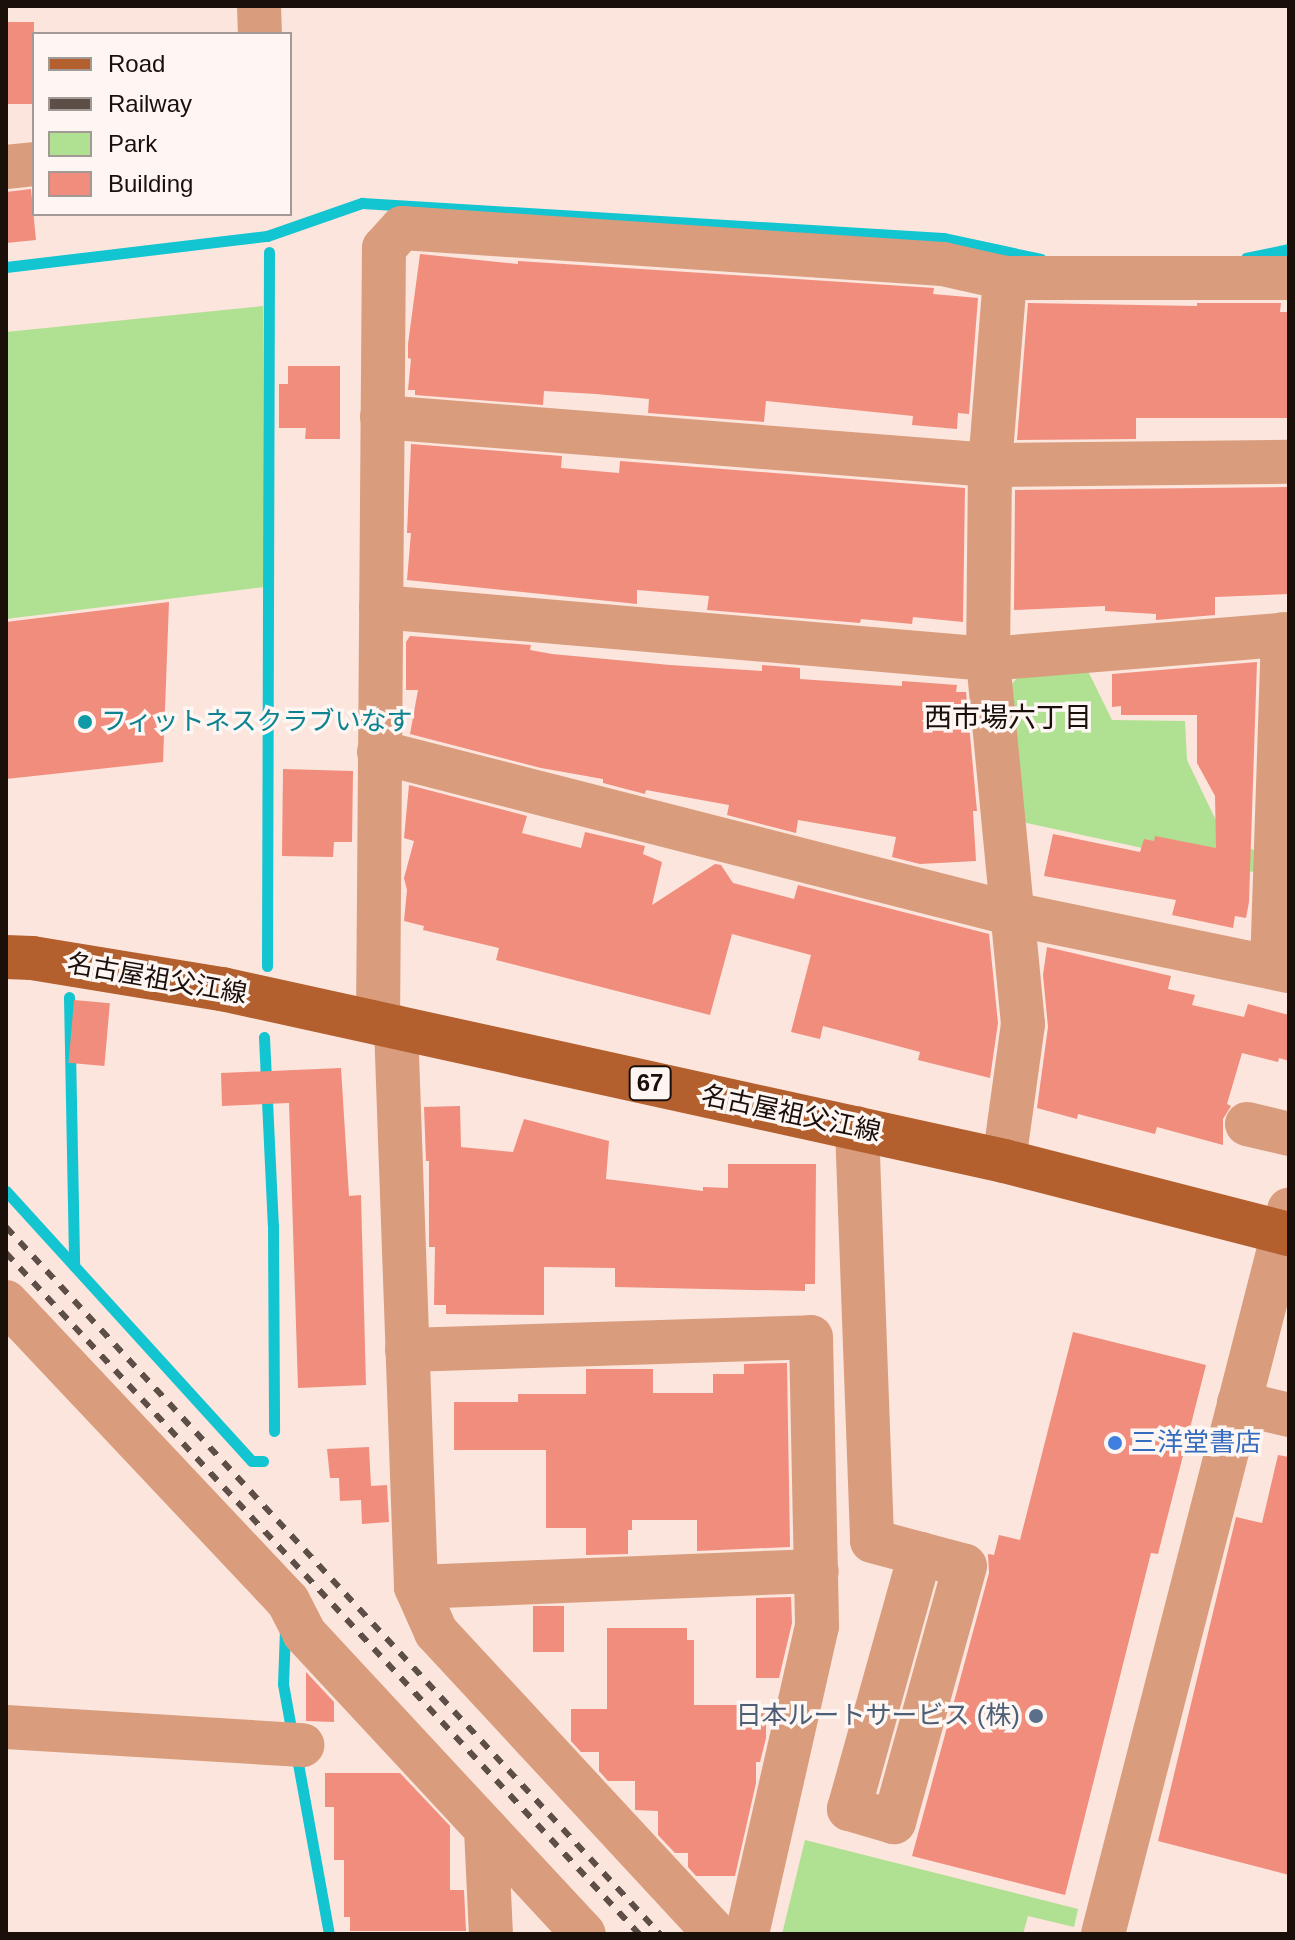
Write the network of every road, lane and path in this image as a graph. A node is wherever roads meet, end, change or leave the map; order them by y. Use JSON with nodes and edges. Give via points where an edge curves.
{"nodes":[{"id":1,"x":259,"y":6,"type":"edge"},
{"id":2,"x":260,"y":32,"type":"edge"},
{"id":3,"x":32,"y":164,"type":"edge"},
{"id":4,"x":6,"y":167,"type":"edge"},
{"id":5,"x":1005,"y":278,"type":"junction"},
{"id":6,"x":1289,"y":278,"type":"edge"},
{"id":7,"x":382,"y":417,"type":"junction"},
{"id":8,"x":1289,"y":462,"type":"edge"},
{"id":9,"x":990,"y":465,"type":"junction"},
{"id":10,"x":381,"y":607,"type":"junction"},
{"id":11,"x":1286,"y":634,"type":"edge"},
{"id":12,"x":988,"y":659,"type":"junction"},
{"id":13,"x":379,"y":752,"type":"junction"},
{"id":14,"x":1283,"y":802,"type":"edge"},
{"id":15,"x":1013,"y":914,"type":"junction"},
{"id":16,"x":6,"y":957,"type":"edge"},
{"id":17,"x":1281,"y":969,"type":"edge"},
{"id":18,"x":387,"y":1025,"type":"junction"},
{"id":19,"x":1247,"y":1124,"type":"dead end"},
{"id":20,"x":857,"y":1128,"type":"junction"},
{"id":21,"x":1289,"y":1134,"type":"edge"},
{"id":22,"x":1004,"y":1161,"type":"junction"},
{"id":23,"x":1287,"y":1226,"type":"edge"},
{"id":24,"x":6,"y":1302,"type":"edge"},
{"id":25,"x":1275,"y":1321,"type":"edge"},
{"id":26,"x":407,"y":1350,"type":"junction"},
{"id":27,"x":1239,"y":1403,"type":"junction"},
{"id":28,"x":1289,"y":1415,"type":"edge"},
{"id":29,"x":920,"y":1554,"type":"junction"},
{"id":30,"x":817,"y":1571,"type":"junction"},
{"id":31,"x":416,"y":1587,"type":"junction"},
{"id":32,"x":6,"y":1727,"type":"edge"},
{"id":33,"x":302,"y":1745,"type":"dead end"},
{"id":34,"x":486,"y":1829,"type":"junction"},
{"id":35,"x":491,"y":1934,"type":"edge"},
{"id":36,"x":584,"y":1934,"type":"edge"},
{"id":37,"x":716,"y":1934,"type":"edge"},
{"id":38,"x":747,"y":1934,"type":"edge"},
{"id":39,"x":1103,"y":1934,"type":"edge"}],
"edges":[{"from":1,"to":2,"type":"street"},
{"from":3,"to":4,"type":"street"},
{"from":5,"to":6,"type":"street"},
{"from":5,"to":7,"type":"street","via":[[943,264],[402,228],[384,248]]},
{"from":5,"to":9,"type":"street"},
{"from":7,"to":9,"type":"street"},
{"from":7,"to":10,"type":"street"},
{"from":8,"to":9,"type":"street"},
{"from":9,"to":12,"type":"street"},
{"from":10,"to":12,"type":"street"},
{"from":10,"to":13,"type":"street"},
{"from":11,"to":12,"type":"street"},
{"from":11,"to":14,"type":"street"},
{"from":12,"to":15,"type":"street"},
{"from":13,"to":15,"type":"street"},
{"from":13,"to":18,"type":"street"},
{"from":14,"to":17,"type":"street"},
{"from":15,"to":17,"type":"street"},
{"from":15,"to":22,"type":"street","via":[[1023,1024]]},
{"from":16,"to":18,"type":"main road","name":"名古屋祖父江線","number":"67","via":[[222,989]]},
{"from":18,"to":20,"type":"main road","name":"名古屋祖父江線","number":"67"},
{"from":18,"to":26,"type":"street"},
{"from":19,"to":21,"type":"street"},
{"from":20,"to":22,"type":"main road","name":"名古屋祖父江線","number":"67"},
{"from":20,"to":29,"type":"street","via":[[872,1541]]},
{"from":22,"to":23,"type":"main road","name":"名古屋祖父江線","number":"67"},
{"from":23,"to":25,"type":"street"},
{"from":24,"to":34,"type":"street","via":[[288,1601],[304,1633]]},
{"from":25,"to":27,"type":"street"},
{"from":26,"to":30,"type":"street","via":[[811,1337]]},
{"from":26,"to":31,"type":"street"},
{"from":27,"to":28,"type":"street"},
{"from":27,"to":39,"type":"street"},
{"from":29,"to":29,"type":"street","via":[[965,1566],[894,1822],[849,1809]]},
{"from":30,"to":31,"type":"street"},
{"from":30,"to":38,"type":"street","via":[[817,1626]]},
{"from":31,"to":37,"type":"street","via":[[436,1632]]},
{"from":32,"to":33,"type":"street"},
{"from":34,"to":35,"type":"street"},
{"from":34,"to":36,"type":"street"}]}
